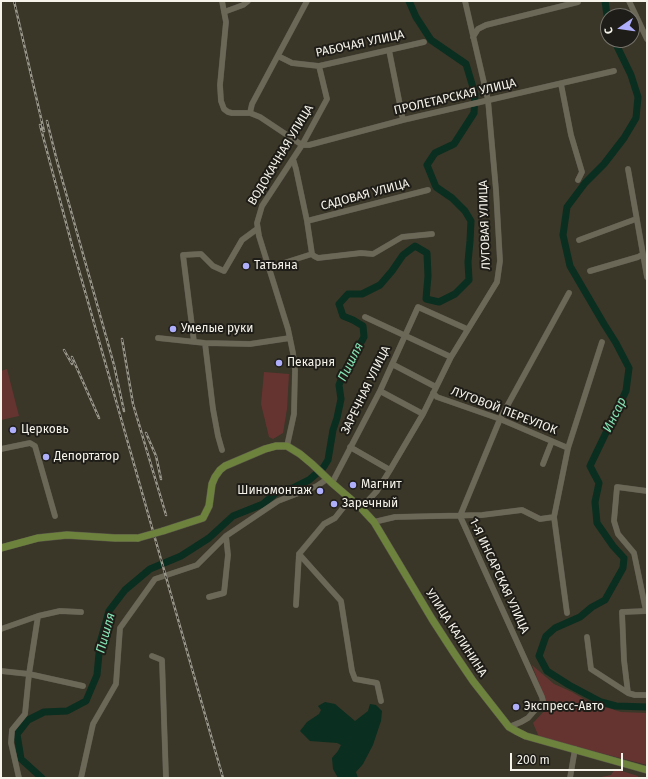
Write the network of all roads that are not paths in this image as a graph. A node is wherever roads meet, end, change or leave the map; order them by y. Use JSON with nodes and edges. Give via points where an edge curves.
{"nodes":[{"id":1,"x":222,"y":1,"type":"edge"},
{"id":2,"x":248,"y":1,"type":"edge"},
{"id":3,"x":307,"y":1,"type":"edge"},
{"id":4,"x":465,"y":1,"type":"edge"},
{"id":5,"x":629,"y":1,"type":"edge"},
{"id":6,"x":578,"y":2,"type":"edge"},
{"id":7,"x":224,"y":12,"type":"junction"},
{"id":8,"x":473,"y":38,"type":"junction"},
{"id":9,"x":647,"y":38,"type":"edge"},
{"id":10,"x":424,"y":42,"type":"dead end"},
{"id":11,"x":388,"y":50,"type":"junction"},
{"id":12,"x":278,"y":56,"type":"junction"},
{"id":13,"x":319,"y":66,"type":"junction"},
{"id":14,"x":614,"y":71,"type":"dead end"},
{"id":15,"x":561,"y":84,"type":"junction"},
{"id":16,"x":488,"y":100,"type":"junction"},
{"id":17,"x":250,"y":113,"type":"junction"},
{"id":18,"x":403,"y":120,"type":"junction"},
{"id":19,"x":302,"y":145,"type":"junction"},
{"id":20,"x":293,"y":159,"type":"junction"},
{"id":21,"x":628,"y":169,"type":"dead end"},
{"id":22,"x":578,"y":180,"type":"dead end"},
{"id":23,"x":428,"y":190,"type":"dead end"},
{"id":24,"x":636,"y":219,"type":"junction"},
{"id":25,"x":307,"y":222,"type":"junction"},
{"id":26,"x":257,"y":229,"type":"junction"},
{"id":27,"x":432,"y":234,"type":"dead end"},
{"id":28,"x":579,"y":240,"type":"dead end"},
{"id":29,"x":644,"y":244,"type":"edge"},
{"id":30,"x":312,"y":254,"type":"junction"},
{"id":31,"x":643,"y":254,"type":"junction"},
{"id":32,"x":268,"y":268,"type":"junction"},
{"id":33,"x":590,"y":271,"type":"dead end"},
{"id":34,"x":647,"y":276,"type":"edge"},
{"id":35,"x":569,"y":293,"type":"dead end"},
{"id":36,"x":365,"y":316,"type":"dead end"},
{"id":37,"x":467,"y":329,"type":"junction"},
{"id":38,"x":405,"y":335,"type":"junction"},
{"id":39,"x":158,"y":338,"type":"dead end"},
{"id":40,"x":290,"y":338,"type":"junction"},
{"id":41,"x":194,"y":342,"type":"junction"},
{"id":42,"x":602,"y":342,"type":"dead end"},
{"id":43,"x":205,"y":343,"type":"junction"},
{"id":44,"x":451,"y":356,"type":"junction"},
{"id":45,"x":392,"y":364,"type":"junction"},
{"id":46,"x":436,"y":387,"type":"junction"},
{"id":47,"x":380,"y":391,"type":"junction"},
{"id":48,"x":433,"y":393,"type":"junction"},
{"id":49,"x":423,"y":414,"type":"junction"},
{"id":50,"x":500,"y":419,"type":"junction"},
{"id":51,"x":552,"y":441,"type":"junction"},
{"id":52,"x":287,"y":446,"type":"junction"},
{"id":53,"x":350,"y":447,"type":"junction"},
{"id":54,"x":568,"y":448,"type":"junction"},
{"id":55,"x":1,"y":449,"type":"edge"},
{"id":56,"x":222,"y":450,"type":"dead end"},
{"id":57,"x":543,"y":464,"type":"dead end"},
{"id":58,"x":390,"y":470,"type":"junction"},
{"id":59,"x":327,"y":479,"type":"junction"},
{"id":60,"x":647,"y":491,"type":"edge"},
{"id":61,"x":350,"y":499,"type":"junction"},
{"id":62,"x":360,"y":508,"type":"junction"},
{"id":63,"x":55,"y":516,"type":"dead end"},
{"id":64,"x":460,"y":516,"type":"junction"},
{"id":65,"x":554,"y":517,"type":"junction"},
{"id":66,"x":374,"y":522,"type":"junction"},
{"id":67,"x":226,"y":536,"type":"junction"},
{"id":68,"x":1,"y":548,"type":"edge"},
{"id":69,"x":299,"y":554,"type":"junction"},
{"id":70,"x":209,"y":596,"type":"dead end"},
{"id":71,"x":296,"y":605,"type":"dead end"},
{"id":72,"x":646,"y":611,"type":"edge"},
{"id":73,"x":81,"y":612,"type":"dead end"},
{"id":74,"x":567,"y":612,"type":"dead end"},
{"id":75,"x":38,"y":616,"type":"junction"},
{"id":76,"x":1,"y":629,"type":"edge"},
{"id":77,"x":587,"y":636,"type":"dead end"},
{"id":78,"x":152,"y":656,"type":"dead end"},
{"id":79,"x":1,"y":671,"type":"edge"},
{"id":80,"x":29,"y":674,"type":"junction"},
{"id":81,"x":83,"y":686,"type":"dead end"},
{"id":82,"x":628,"y":693,"type":"junction"},
{"id":83,"x":647,"y":695,"type":"edge"},
{"id":84,"x":381,"y":701,"type":"dead end"},
{"id":85,"x":509,"y":727,"type":"junction"},
{"id":86,"x":576,"y":749,"type":"junction"},
{"id":87,"x":647,"y":770,"type":"edge"},
{"id":88,"x":19,"y":778,"type":"edge"},
{"id":89,"x":81,"y":778,"type":"edge"},
{"id":90,"x":166,"y":778,"type":"edge"},
{"id":91,"x":570,"y":778,"type":"edge"}],
"edges":[{"from":1,"to":7,"type":"street"},
{"from":2,"to":7,"type":"street"},
{"from":3,"to":12,"type":"street"},
{"from":4,"to":8,"type":"street","name":"ЛУГОВАЯ УЛИЦА"},
{"from":5,"to":9,"type":"street"},
{"from":6,"to":8,"type":"street","via":[[486,25],[478,29]]},
{"from":7,"to":17,"type":"street","via":[[226,22],[220,85],[221,101],[228,112]]},
{"from":8,"to":16,"type":"street","name":"ЛУГОВАЯ УЛИЦА"},
{"from":10,"to":11,"type":"street","name":"РАБОЧАЯ УЛИЦА"},
{"from":11,"to":13,"type":"street","name":"РАБОЧАЯ УЛИЦА"},
{"from":11,"to":18,"type":"street"},
{"from":12,"to":13,"type":"street","name":"РАБОЧАЯ УЛИЦА","via":[[292,63]]},
{"from":12,"to":17,"type":"street","via":[[252,104]]},
{"from":13,"to":19,"type":"street","name":"ВОДОКАЧНАЯ УЛИЦА","via":[[327,99]]},
{"from":14,"to":15,"type":"street","name":"ПРОЛЕТАРСКАЯ УЛИЦА"},
{"from":15,"to":16,"type":"street","name":"ПРОЛЕТАРСКАЯ УЛИЦА"},
{"from":15,"to":22,"type":"street","via":[[571,135],[582,172]]},
{"from":16,"to":18,"type":"street","name":"ПРОЛЕТАРСКАЯ УЛИЦА"},
{"from":16,"to":37,"type":"street","name":"ЛУГОВАЯ УЛИЦА","via":[[500,262],[497,282]]},
{"from":17,"to":19,"type":"street"},
{"from":18,"to":19,"type":"street","name":"ПРОЛЕТАРСКАЯ УЛИЦА"},
{"from":19,"to":20,"type":"street","name":"ВОДОКАЧНАЯ УЛИЦА"},
{"from":20,"to":25,"type":"street"},
{"from":20,"to":26,"type":"street","name":"ВОДОКАЧНАЯ УЛИЦА","via":[[262,206]]},
{"from":21,"to":24,"type":"street"},
{"from":23,"to":25,"type":"street","name":"САДОВАЯ УЛИЦА"},
{"from":24,"to":28,"type":"street"},
{"from":24,"to":29,"type":"street"},
{"from":25,"to":30,"type":"street"},
{"from":26,"to":32,"type":"street"},
{"from":26,"to":41,"type":"street","via":[[242,240],[224,271],[213,266],[201,254],[183,255]]},
{"from":27,"to":30,"type":"street","via":[[402,237],[372,254],[318,258]]},
{"from":29,"to":31,"type":"street"},
{"from":30,"to":32,"type":"street"},
{"from":31,"to":33,"type":"street"},
{"from":31,"to":34,"type":"street"},
{"from":32,"to":40,"type":"street"},
{"from":35,"to":50,"type":"street","name":"1-Я ИНСАРСКАЯ УЛИЦА"},
{"from":36,"to":38,"type":"street"},
{"from":37,"to":38,"type":"street","name":"ЗАРЕЧНАЯ УЛИЦА","via":[[418,307]]},
{"from":37,"to":44,"type":"street","name":"ЛУГОВАЯ УЛИЦА"},
{"from":38,"to":44,"type":"street"},
{"from":38,"to":45,"type":"street","name":"ЗАРЕЧНАЯ УЛИЦА"},
{"from":39,"to":41,"type":"street"},
{"from":40,"to":43,"type":"street","via":[[250,344]]},
{"from":40,"to":52,"type":"street","via":[[295,370],[294,414]]},
{"from":41,"to":43,"type":"street"},
{"from":42,"to":54,"type":"street"},
{"from":43,"to":56,"type":"street","via":[[214,416]]},
{"from":44,"to":46,"type":"street","name":"ЛУГОВАЯ УЛИЦА"},
{"from":45,"to":46,"type":"street"},
{"from":45,"to":47,"type":"street","name":"ЗАРЕЧНАЯ УЛИЦА"},
{"from":46,"to":48,"type":"street","name":"ЛУГОВАЯ УЛИЦА"},
{"from":47,"to":49,"type":"street"},
{"from":47,"to":53,"type":"street","name":"ЗАРЕЧНАЯ УЛИЦА"},
{"from":48,"to":49,"type":"street","name":"ЛУГОВАЯ УЛИЦА"},
{"from":48,"to":50,"type":"street","name":"ЛУГОВОЙ ПЕРЕУЛОК","via":[[437,397]]},
{"from":49,"to":58,"type":"street","name":"ЛУГОВАЯ УЛИЦА"},
{"from":50,"to":51,"type":"street","name":"ЛУГОВОЙ ПЕРЕУЛОК"},
{"from":50,"to":64,"type":"street","name":"1-Я ИНСАРСКАЯ УЛИЦА"},
{"from":51,"to":54,"type":"street","name":"ЛУГОВОЙ ПЕРЕУЛОК"},
{"from":51,"to":57,"type":"street"},
{"from":52,"to":59,"type":"main road","name":"УЛИЦА КАЛИНИНА","via":[[300,454]]},
{"from":52,"to":68,"type":"main road","bridge":true,"via":[[265,449],[220,470],[212,484],[209,506],[203,518],[138,538],[67,535],[38,538]]},
{"from":53,"to":58,"type":"street"},
{"from":53,"to":59,"type":"street","name":"ЗАРЕЧНАЯ УЛИЦА"},
{"from":54,"to":65,"type":"street"},
{"from":55,"to":63,"type":"street","via":[[30,443],[35,446]]},
{"from":58,"to":62,"type":"street","name":"ЛУГОВАЯ УЛИЦА","via":[[377,491]]},
{"from":59,"to":61,"type":"main road","name":"УЛИЦА КАЛИНИНА"},
{"from":59,"to":67,"type":"street","via":[[317,486],[278,501]]},
{"from":60,"to":72,"type":"street","via":[[617,487],[614,520],[618,534],[634,553]]},
{"from":61,"to":62,"type":"main road","name":"УЛИЦА КАЛИНИНА"},
{"from":61,"to":69,"type":"street","via":[[335,518],[324,524]]},
{"from":62,"to":66,"type":"main road","name":"УЛИЦА КАЛИНИНА"},
{"from":64,"to":65,"type":"street","via":[[482,516],[522,510],[540,519]]},
{"from":64,"to":66,"type":"street","via":[[395,517]]},
{"from":64,"to":85,"type":"street","name":"1-Я ИНСАРСКАЯ УЛИЦА","via":[[542,696],[543,701],[528,718]]},
{"from":65,"to":74,"type":"street"},
{"from":66,"to":85,"type":"main road","name":"УЛИЦА КАЛИНИНА","via":[[454,653]]},
{"from":67,"to":70,"type":"street","via":[[228,554],[224,593]]},
{"from":67,"to":89,"type":"street","via":[[197,565],[155,579],[120,628],[116,684],[93,724]]},
{"from":69,"to":71,"type":"street"},
{"from":69,"to":84,"type":"street","via":[[341,601],[354,679],[377,683]]},
{"from":72,"to":82,"type":"street","via":[[622,612]]},
{"from":73,"to":75,"type":"street","via":[[60,611]]},
{"from":75,"to":76,"type":"street"},
{"from":75,"to":80,"type":"street"},
{"from":77,"to":82,"type":"street","via":[[592,669]]},
{"from":78,"to":90,"type":"street","via":[[162,660]]},
{"from":79,"to":80,"type":"street"},
{"from":80,"to":81,"type":"street"},
{"from":80,"to":88,"type":"street","via":[[24,714],[12,730],[11,743]]},
{"from":82,"to":83,"type":"street"},
{"from":85,"to":86,"type":"main road","name":"УЛИЦА КАЛИНИНА","via":[[526,736]]},
{"from":86,"to":87,"type":"main road","name":"УЛИЦА КАЛИНИНА"},
{"from":86,"to":91,"type":"street"}]}
